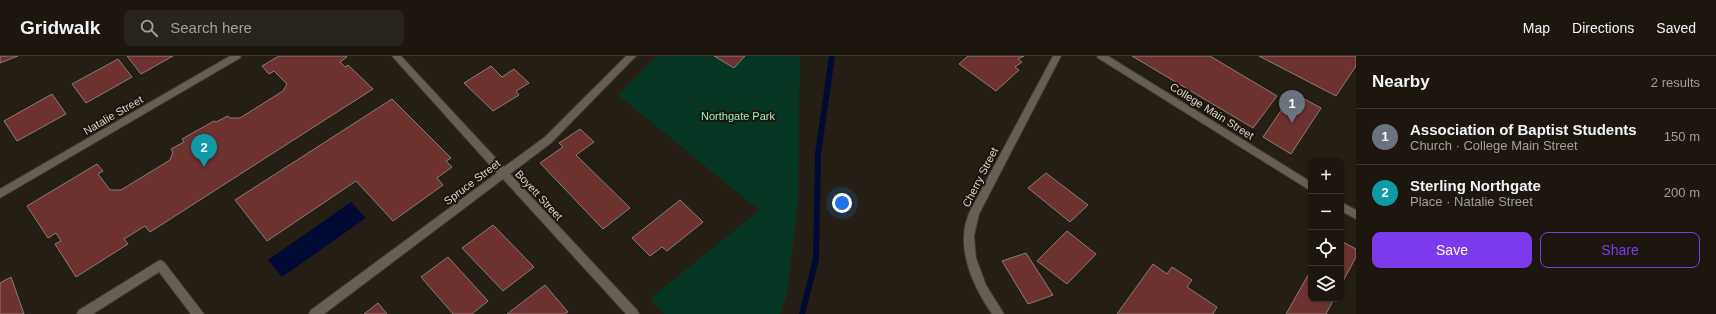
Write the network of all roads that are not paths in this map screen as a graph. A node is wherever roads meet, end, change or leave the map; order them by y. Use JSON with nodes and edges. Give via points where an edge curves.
{"nodes":[{"id":1,"x":237,"y":56,"type":"edge"},
{"id":2,"x":396,"y":56,"type":"edge"},
{"id":3,"x":632,"y":56,"type":"edge"},
{"id":4,"x":1057,"y":56,"type":"edge"},
{"id":5,"x":1101,"y":56,"type":"edge"},
{"id":6,"x":503,"y":174,"type":"junction"},
{"id":7,"x":1308,"y":185,"type":"edge"},
{"id":8,"x":0,"y":194,"type":"edge"},
{"id":9,"x":1344,"y":208,"type":"edge"},
{"id":10,"x":1356,"y":215,"type":"edge"},
{"id":11,"x":83,"y":314,"type":"edge"},
{"id":12,"x":198,"y":314,"type":"edge"},
{"id":13,"x":315,"y":314,"type":"edge"},
{"id":14,"x":632,"y":314,"type":"edge"},
{"id":15,"x":998,"y":314,"type":"edge"}],
"edges":[{"from":1,"to":8,"type":"street","name":"Natalie Street"},
{"from":2,"to":6,"type":"street","name":"Boyett Street"},
{"from":3,"to":6,"type":"street","name":"Spruce Street","via":[[548,140]]},
{"from":4,"to":15,"type":"street","name":"Cherry Street","via":[[974,214],[969,239],[974,268],[986,297]]},
{"from":5,"to":7,"type":"street","name":"College Main Street"},
{"from":6,"to":13,"type":"street","name":"Spruce Street"},
{"from":6,"to":14,"type":"street","name":"Boyett Street"},
{"from":9,"to":10,"type":"street"},
{"from":11,"to":12,"type":"street","via":[[160,264]]}]}
